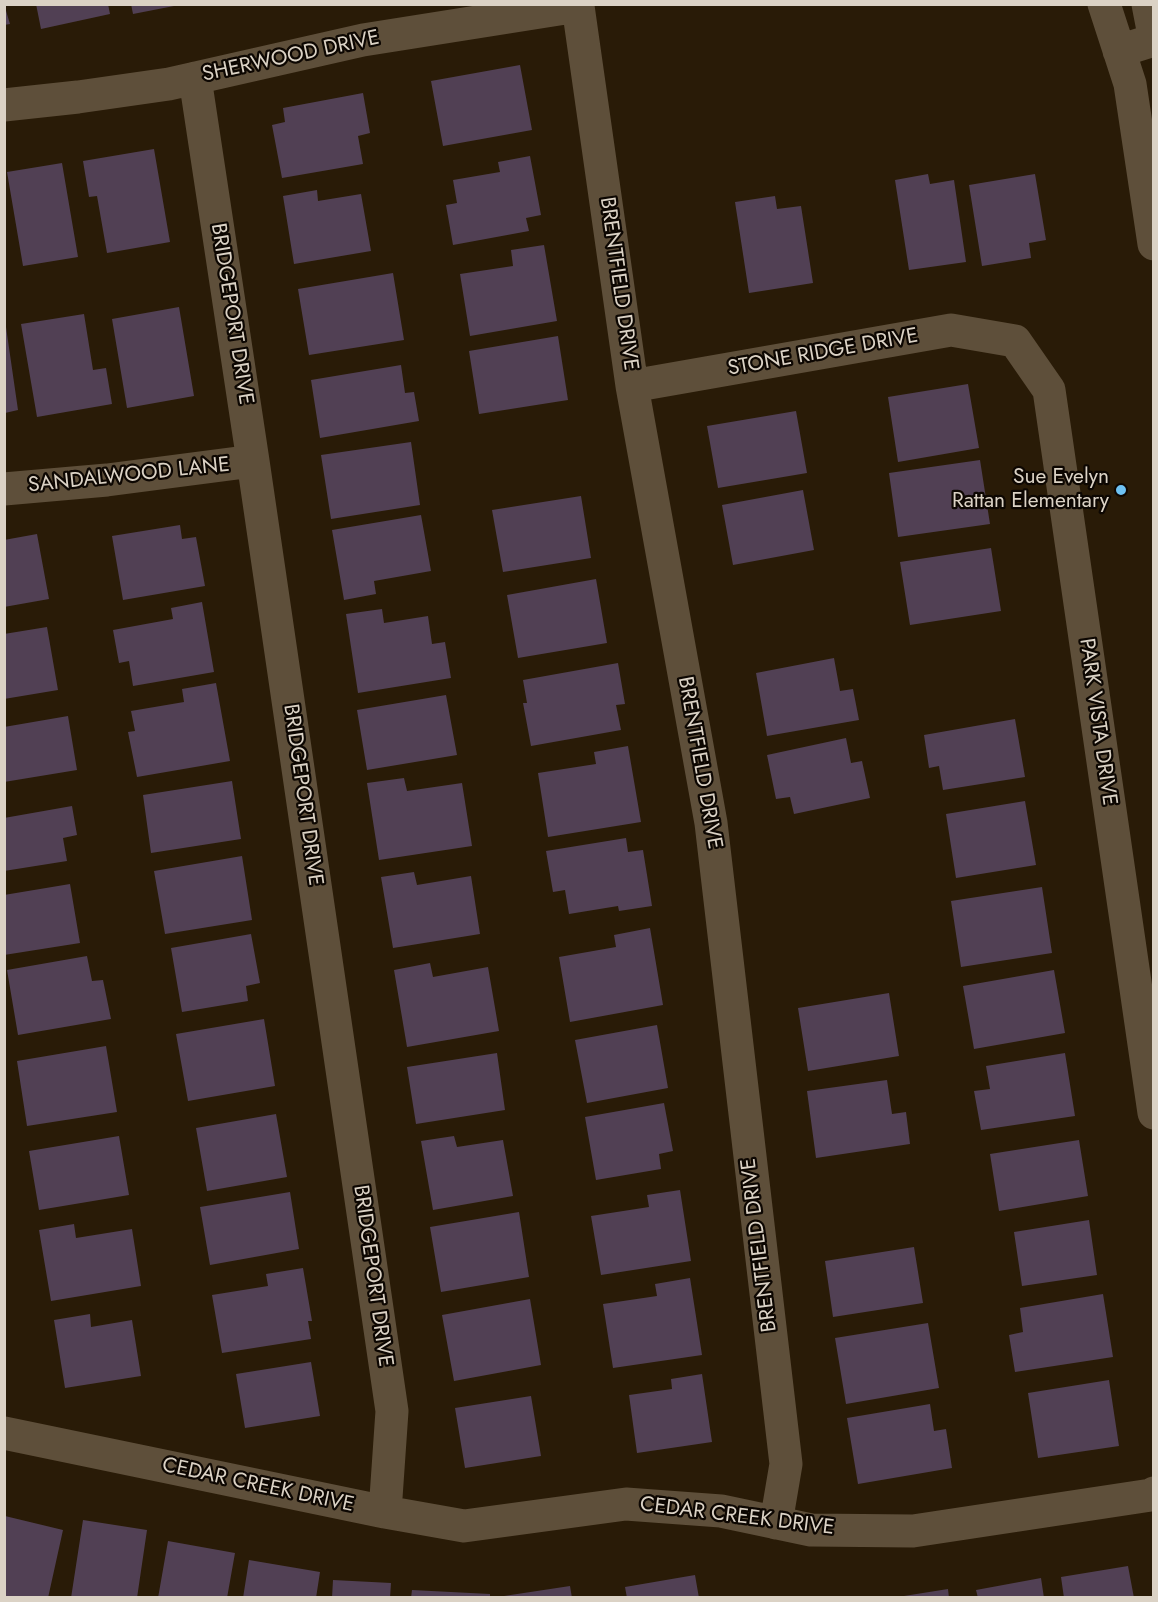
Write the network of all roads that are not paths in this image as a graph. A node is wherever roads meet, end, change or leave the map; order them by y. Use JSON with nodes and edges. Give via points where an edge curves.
{"nodes":[{"id":1,"x":1104,"y":4,"type":"edge"},
{"id":2,"x":1148,"y":4,"type":"edge"},
{"id":3,"x":578,"y":6,"type":"joint"},
{"id":4,"x":1154,"y":37,"type":"edge"},
{"id":5,"x":1119,"y":51,"type":"junction"},
{"id":6,"x":195,"y":78,"type":"junction"},
{"id":7,"x":4,"y":105,"type":"edge"},
{"id":8,"x":1154,"y":244,"type":"edge"},
{"id":9,"x":1015,"y":341,"type":"joint"},
{"id":10,"x":632,"y":386,"type":"junction"},
{"id":11,"x":253,"y":461,"type":"junction"},
{"id":12,"x":4,"y":489,"type":"edge"},
{"id":13,"x":1154,"y":1113,"type":"edge"},
{"id":14,"x":4,"y":1433,"type":"edge"},
{"id":15,"x":1154,"y":1493,"type":"edge"},
{"id":16,"x":385,"y":1512,"type":"junction"},
{"id":17,"x":776,"y":1523,"type":"junction"}],
"edges":[{"from":1,"to":5,"type":"street"},
{"from":2,"to":4,"type":"street"},
{"from":3,"to":6,"type":"street","name":"SHERWOOD DRIVE","via":[[363,40]]},
{"from":3,"to":10,"type":"street","name":"BRENTFIELD DRIVE"},
{"from":4,"to":5,"type":"street"},
{"from":5,"to":8,"type":"street","via":[[1130,84]]},
{"from":6,"to":7,"type":"street","name":"SHERWOOD DRIVE","via":[[78,98]]},
{"from":6,"to":11,"type":"street","name":"BRIDGEPORT DRIVE"},
{"from":9,"to":10,"type":"street","name":"STONE RIDGE DRIVE","via":[[951,330]]},
{"from":9,"to":13,"type":"street","name":"PARK VISTA DRIVE","via":[[1049,390]]},
{"from":10,"to":17,"type":"street","name":"BRENTFIELD DRIVE","via":[[712,835],[786,1464]]},
{"from":11,"to":12,"type":"street","name":"SANDALWOOD LANE"},
{"from":11,"to":16,"type":"street","name":"BRIDGEPORT DRIVE","via":[[392,1412]]},
{"from":14,"to":16,"type":"street","name":"CEDAR CREEK DRIVE"},
{"from":15,"to":17,"type":"street","name":"CEDAR CREEK DRIVE","via":[[913,1531],[811,1530]]},
{"from":16,"to":17,"type":"street","name":"CEDAR CREEK DRIVE","via":[[464,1526],[626,1504],[721,1511]]}]}
